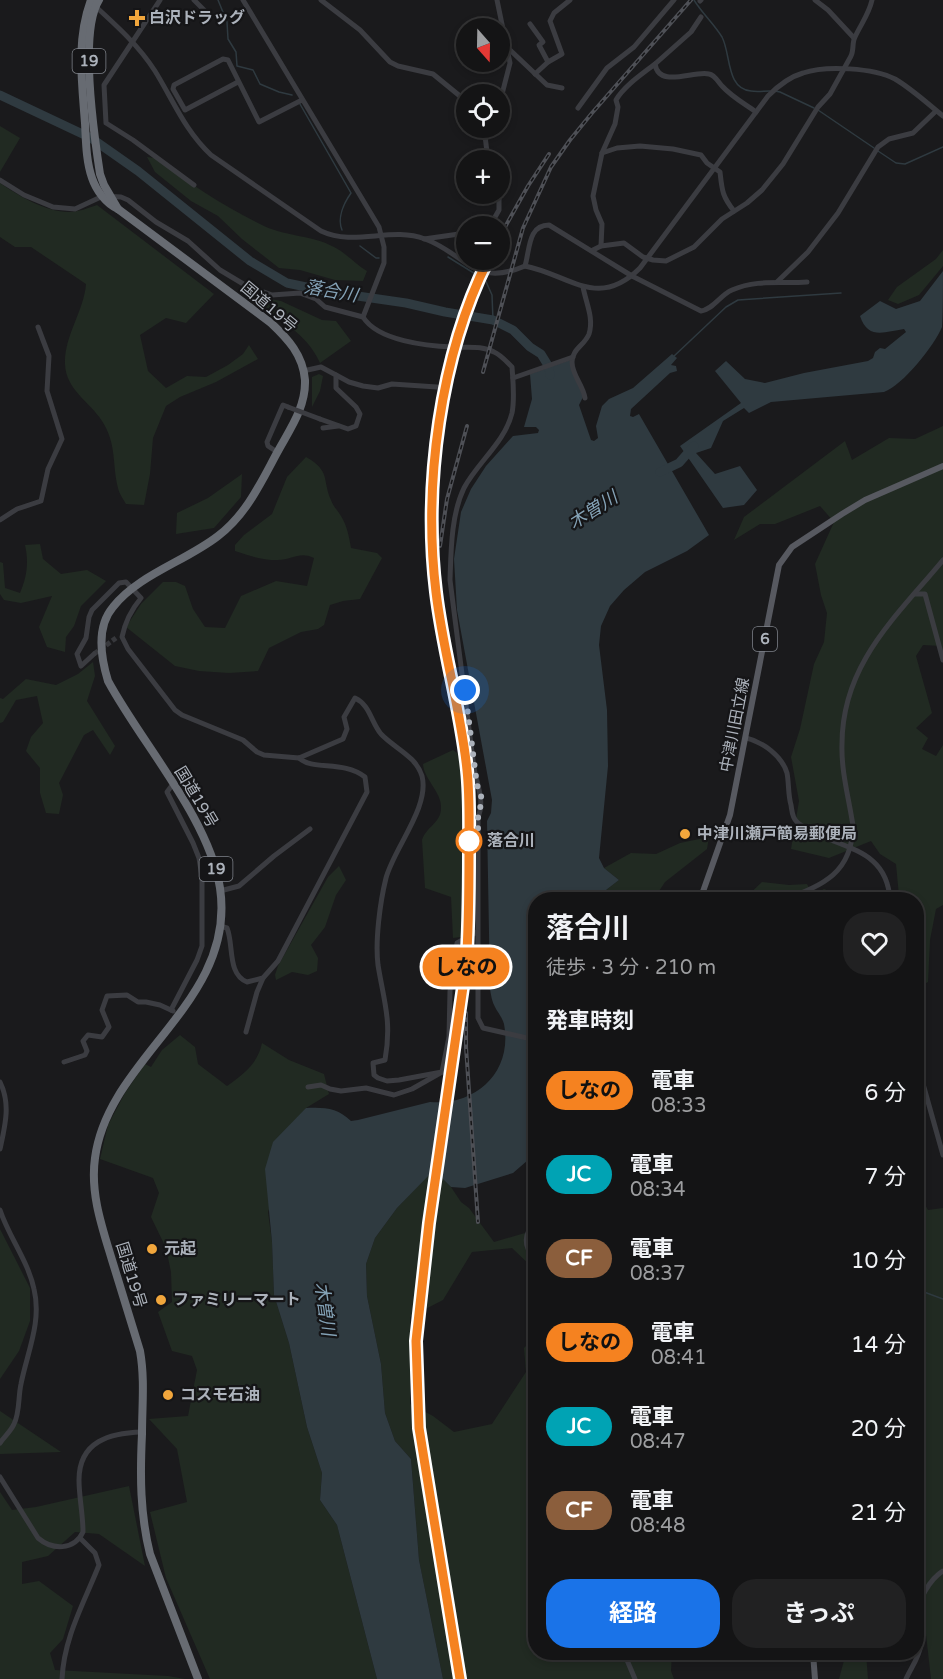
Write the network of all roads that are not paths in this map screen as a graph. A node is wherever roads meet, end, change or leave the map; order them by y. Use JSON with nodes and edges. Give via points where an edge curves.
{"nodes":[{"id":1,"x":160,"y":0,"type":"edge"},
{"id":2,"x":194,"y":0,"type":"edge"},
{"id":3,"x":243,"y":0,"type":"edge"},
{"id":4,"x":321,"y":0,"type":"edge"},
{"id":5,"x":497,"y":0,"type":"edge"},
{"id":6,"x":570,"y":0,"type":"edge"},
{"id":7,"x":674,"y":0,"type":"edge"},
{"id":8,"x":815,"y":0,"type":"edge"},
{"id":9,"x":872,"y":0,"type":"edge"},
{"id":10,"x":93,"y":1,"type":"edge"},
{"id":11,"x":207,"y":13,"type":"dead end"},
{"id":12,"x":701,"y":17,"type":"dead end"},
{"id":13,"x":501,"y":18,"type":"edge"},
{"id":14,"x":530,"y":24,"type":"dead end"},
{"id":15,"x":854,"y":38,"type":"junction"},
{"id":16,"x":132,"y":42,"type":"junction"},
{"id":17,"x":510,"y":50,"type":"edge"},
{"id":18,"x":548,"y":62,"type":"junction"},
{"id":19,"x":655,"y":64,"type":"junction"},
{"id":20,"x":842,"y":70,"type":"junction"},
{"id":21,"x":535,"y":74,"type":"junction"},
{"id":22,"x":238,"y":82,"type":"junction"},
{"id":23,"x":562,"y":88,"type":"dead end"},
{"id":24,"x":456,"y":93,"type":"edge"},
{"id":25,"x":302,"y":100,"type":"junction"},
{"id":26,"x":578,"y":108,"type":"dead end"},
{"id":27,"x":936,"y":111,"type":"junction"},
{"id":28,"x":756,"y":112,"type":"junction"},
{"id":29,"x":943,"y":116,"type":"edge"},
{"id":30,"x":602,"y":153,"type":"junction"},
{"id":31,"x":715,"y":169,"type":"junction"},
{"id":32,"x":0,"y":180,"type":"edge"},
{"id":33,"x":194,"y":185,"type":"dead end"},
{"id":34,"x":103,"y":196,"type":"junction"},
{"id":35,"x":112,"y":196,"type":"junction"},
{"id":36,"x":118,"y":209,"type":"junction"},
{"id":37,"x":734,"y":211,"type":"junction"},
{"id":38,"x":456,"y":234,"type":"edge"},
{"id":39,"x":381,"y":236,"type":"junction"},
{"id":40,"x":424,"y":238,"type":"junction"},
{"id":41,"x":601,"y":246,"type":"junction"},
{"id":42,"x":593,"y":250,"type":"junction"},
{"id":43,"x":456,"y":255,"type":"edge"},
{"id":44,"x":648,"y":259,"type":"junction"},
{"id":45,"x":525,"y":266,"type":"junction"},
{"id":46,"x":478,"y":270,"type":"edge"},
{"id":47,"x":632,"y":276,"type":"junction"},
{"id":48,"x":777,"y":282,"type":"junction"},
{"id":49,"x":807,"y":282,"type":"dead end"},
{"id":50,"x":583,"y":287,"type":"junction"},
{"id":51,"x":364,"y":315,"type":"junction"},
{"id":52,"x":38,"y":327,"type":"dead end"},
{"id":53,"x":573,"y":357,"type":"junction"},
{"id":54,"x":303,"y":371,"type":"junction"},
{"id":55,"x":336,"y":375,"type":"junction"},
{"id":56,"x":513,"y":378,"type":"junction"},
{"id":57,"x":437,"y":387,"type":"dead end"},
{"id":58,"x":585,"y":398,"type":"dead end"},
{"id":59,"x":340,"y":426,"type":"junction"},
{"id":60,"x":323,"y":428,"type":"dead end"},
{"id":61,"x":278,"y":452,"type":"junction"},
{"id":62,"x":943,"y":466,"type":"edge"},
{"id":63,"x":0,"y":520,"type":"edge"},
{"id":64,"x":943,"y":560,"type":"edge"},
{"id":65,"x":133,"y":588,"type":"junction"},
{"id":66,"x":914,"y":594,"type":"junction"},
{"id":67,"x":94,"y":654,"type":"tunnel mouth"},
{"id":68,"x":943,"y":660,"type":"edge"},
{"id":69,"x":746,"y":738,"type":"junction"},
{"id":70,"x":299,"y":758,"type":"junction"},
{"id":71,"x":173,"y":784,"type":"junction"},
{"id":72,"x":310,"y":829,"type":"dead end"},
{"id":73,"x":850,"y":847,"type":"junction"},
{"id":74,"x":220,"y":891,"type":"junction"},
{"id":75,"x":703,"y":892,"type":"edge"},
{"id":76,"x":802,"y":892,"type":"edge"},
{"id":77,"x":889,"y":892,"type":"edge"},
{"id":78,"x":220,"y":926,"type":"junction"},
{"id":79,"x":477,"y":932,"type":"junction"},
{"id":80,"x":263,"y":978,"type":"junction"},
{"id":81,"x":171,"y":1010,"type":"junction"},
{"id":82,"x":180,"y":1014,"type":"junction"},
{"id":83,"x":246,"y":1032,"type":"dead end"},
{"id":84,"x":528,"y":1038,"type":"edge"},
{"id":85,"x":64,"y":1062,"type":"dead end"},
{"id":86,"x":442,"y":1071,"type":"junction"},
{"id":87,"x":0,"y":1082,"type":"edge"},
{"id":88,"x":308,"y":1087,"type":"dead end"},
{"id":89,"x":924,"y":1087,"type":"edge"},
{"id":90,"x":0,"y":1149,"type":"edge"},
{"id":91,"x":943,"y":1155,"type":"edge"},
{"id":92,"x":0,"y":1210,"type":"edge"},
{"id":93,"x":528,"y":1231,"type":"edge"},
{"id":94,"x":528,"y":1249,"type":"edge"},
{"id":95,"x":142,"y":1432,"type":"junction"},
{"id":96,"x":0,"y":1443,"type":"edge"},
{"id":97,"x":0,"y":1477,"type":"edge"},
{"id":98,"x":80,"y":1538,"type":"junction"},
{"id":99,"x":943,"y":1571,"type":"edge"},
{"id":100,"x":924,"y":1595,"type":"edge"},
{"id":101,"x":627,"y":1660,"type":"edge"},
{"id":102,"x":814,"y":1660,"type":"edge"},
{"id":103,"x":915,"y":1660,"type":"edge"},
{"id":104,"x":62,"y":1679,"type":"edge"},
{"id":105,"x":198,"y":1679,"type":"edge"},
{"id":106,"x":635,"y":1679,"type":"edge"},
{"id":107,"x":815,"y":1679,"type":"edge"},
{"id":108,"x":906,"y":1679,"type":"edge"}],
"edges":[{"from":1,"to":16,"type":"street"},
{"from":2,"to":11,"type":"street"},
{"from":3,"to":25,"type":"street"},
{"from":4,"to":24,"type":"street","via":[[360,30],[390,62],[433,74]]},
{"from":5,"to":13,"type":"street"},
{"from":6,"to":18,"type":"street","via":[[551,17],[550,25],[562,52]]},
{"from":7,"to":26,"type":"street","via":[[634,46],[608,68]]},
{"from":8,"to":15,"type":"street"},
{"from":9,"to":15,"type":"street"},
{"from":10,"to":16,"type":"street"},
{"from":10,"to":34,"type":"highway","name":"国道19号","number":"19","via":[[82,28],[81,53],[88,159],[92,179]]},
{"from":10,"to":35,"type":"highway","name":"国道19号","number":"19","via":[[89,54],[98,159],[104,185]]},
{"from":12,"to":19,"type":"street","via":[[692,32]]},
{"from":14,"to":18,"type":"street","via":[[543,42],[539,45]]},
{"from":15,"to":20,"type":"street","via":[[854,49]]},
{"from":16,"to":33,"type":"street","via":[[104,85],[106,123]]},
{"from":16,"to":39,"type":"street","via":[[156,72],[186,126],[211,154],[321,231],[345,239]]},
{"from":17,"to":21,"type":"street"},
{"from":18,"to":21,"type":"street"},
{"from":19,"to":28,"type":"street","via":[[662,75],[714,75],[729,93]]},
{"from":19,"to":30,"type":"street","via":[[618,96],[615,124]]},
{"from":20,"to":27,"type":"street","via":[[863,70],[894,79]]},
{"from":20,"to":28,"type":"street","via":[[822,69],[792,77],[776,88]]},
{"from":20,"to":37,"type":"street","via":[[783,164],[762,190]]},
{"from":21,"to":23,"type":"street","via":[[547,85]]},
{"from":22,"to":22,"type":"street","via":[[228,60],[223,59],[173,89],[185,110]]},
{"from":22,"to":25,"type":"street","via":[[259,122]]},
{"from":25,"to":39,"type":"street"},
{"from":27,"to":29,"type":"street"},
{"from":27,"to":48,"type":"street","via":[[913,133],[889,139],[878,147],[838,214],[808,252]]},
{"from":28,"to":31,"type":"street"},
{"from":30,"to":31,"type":"street","via":[[640,146],[674,149],[701,155]]},
{"from":30,"to":41,"type":"street","via":[[594,196],[602,224]]},
{"from":31,"to":37,"type":"street","via":[[720,172],[724,199]]},
{"from":31,"to":44,"type":"street"},
{"from":32,"to":34,"type":"street","via":[[53,207],[75,208]]},
{"from":34,"to":35,"type":"street"},
{"from":34,"to":36,"type":"highway","name":"国道19号","number":"19"},
{"from":35,"to":36,"type":"highway","name":"国道19号","number":"19"},
{"from":35,"to":51,"type":"street","via":[[128,200],[245,285],[272,295],[300,293],[325,307]]},
{"from":36,"to":54,"type":"highway","name":"国道19号","number":"19","via":[[271,323],[291,342]]},
{"from":37,"to":44,"type":"street","via":[[680,256],[666,261]]},
{"from":38,"to":40,"type":"street"},
{"from":39,"to":40,"type":"street"},
{"from":39,"to":51,"type":"street","via":[[384,263]]},
{"from":40,"to":43,"type":"street"},
{"from":41,"to":42,"type":"street"},
{"from":41,"to":44,"type":"street","via":[[624,243]]},
{"from":42,"to":45,"type":"street","via":[[549,225],[541,225],[533,231]]},
{"from":42,"to":47,"type":"street"},
{"from":44,"to":47,"type":"street"},
{"from":45,"to":46,"type":"street","via":[[495,274]]},
{"from":45,"to":50,"type":"street"},
{"from":47,"to":48,"type":"street","via":[[701,311],[708,310],[729,291],[749,284]]},
{"from":47,"to":50,"type":"street","via":[[605,288]]},
{"from":48,"to":49,"type":"street"},
{"from":50,"to":53,"type":"street","via":[[591,321],[587,338]]},
{"from":51,"to":56,"type":"street","via":[[369,324],[405,342],[494,351],[512,367]]},
{"from":52,"to":63,"type":"street","via":[[49,356],[47,391],[62,442],[48,469],[41,501]]},
{"from":53,"to":56,"type":"street"},
{"from":53,"to":58,"type":"street","via":[[573,370]]},
{"from":54,"to":55,"type":"street","via":[[321,367]]},
{"from":54,"to":61,"type":"highway","name":"国道19号","number":"19","via":[[301,406]]},
{"from":55,"to":57,"type":"street","via":[[378,388],[392,384]]},
{"from":55,"to":59,"type":"street","via":[[336,388],[360,414],[356,426]]},
{"from":56,"to":79,"type":"street","via":[[512,414],[464,489],[451,555],[453,606],[482,799],[478,818]]},
{"from":59,"to":60,"type":"street"},
{"from":59,"to":61,"type":"street","bridge":true,"via":[[283,405],[267,442]]},
{"from":61,"to":65,"type":"highway","name":"国道19号","number":"19","via":[[256,492],[230,526]]},
{"from":62,"to":69,"type":"main road","name":"中津川田立線","number":"6","via":[[865,500],[785,555],[779,565]]},
{"from":64,"to":66,"type":"street"},
{"from":65,"to":67,"type":"street","via":[[126,582],[119,583],[92,610],[86,638],[77,654],[81,666]]},
{"from":65,"to":70,"type":"street","via":[[141,598],[119,638],[169,705],[182,715],[243,740],[264,755]]},
{"from":65,"to":71,"type":"highway","name":"国道19号","number":"19","via":[[114,606],[105,622],[104,667],[118,699]]},
{"from":66,"to":68,"type":"street","via":[[926,594]]},
{"from":66,"to":73,"type":"street","via":[[878,637],[851,686],[842,745],[853,826]]},
{"from":69,"to":73,"type":"street","via":[[761,742],[782,763],[796,822]]},
{"from":69,"to":75,"type":"main road","name":"中津川田立線","number":"6","via":[[730,815]]},
{"from":70,"to":80,"type":"street","via":[[310,764],[356,770],[365,777],[367,792],[278,961]]},
{"from":70,"to":86,"type":"street","via":[[343,739],[347,729],[345,717],[355,698],[363,702],[381,733],[419,770],[423,789],[419,805],[386,878],[378,963],[389,1029],[386,1060],[372,1063],[372,1069],[378,1078],[387,1081]]},
{"from":71,"to":74,"type":"highway","name":"国道19号","number":"19","via":[[205,840]]},
{"from":71,"to":81,"type":"street","via":[[167,792],[199,858],[202,946]]},
{"from":72,"to":74,"type":"street","via":[[239,886]]},
{"from":73,"to":76,"type":"street","via":[[827,881]]},
{"from":73,"to":77,"type":"street","via":[[876,863]]},
{"from":74,"to":78,"type":"highway","name":"国道19号","number":"19"},
{"from":78,"to":80,"type":"street","via":[[229,930],[231,960],[238,976],[247,982]]},
{"from":78,"to":82,"type":"highway","name":"国道19号","number":"19","via":[[210,967]]},
{"from":79,"to":84,"type":"street","via":[[478,1018],[483,1028]]},
{"from":79,"to":86,"type":"street","via":[[457,944]]},
{"from":80,"to":83,"type":"street"},
{"from":81,"to":82,"type":"street"},
{"from":81,"to":85,"type":"street","via":[[138,1002],[127,995],[107,996],[102,1010],[109,1027],[106,1033],[88,1035],[83,1041],[85,1055]]},
{"from":82,"to":95,"type":"highway","name":"国道19号","number":"19","via":[[114,1102],[94,1158],[97,1211],[142,1362]]},
{"from":86,"to":88,"type":"street","via":[[394,1095],[366,1088],[341,1091],[321,1085]]},
{"from":87,"to":90,"type":"street","via":[[7,1107]]},
{"from":89,"to":91,"type":"street"},
{"from":92,"to":96,"type":"street","via":[[25,1263],[36,1304],[18,1410],[14,1425]]},
{"from":93,"to":94,"type":"street"},
{"from":95,"to":98,"type":"street","via":[[110,1435],[85,1458],[79,1476],[83,1517]]},
{"from":95,"to":105,"type":"highway","name":"国道19号","number":"19","via":[[141,1493],[146,1537]]},
{"from":97,"to":98,"type":"street","via":[[45,1544],[63,1548]]},
{"from":98,"to":104,"type":"street","via":[[95,1553],[99,1565],[69,1635]]},
{"from":99,"to":100,"type":"street"},
{"from":101,"to":106,"type":"street"},
{"from":102,"to":107,"type":"main road"},
{"from":103,"to":108,"type":"street"}]}
